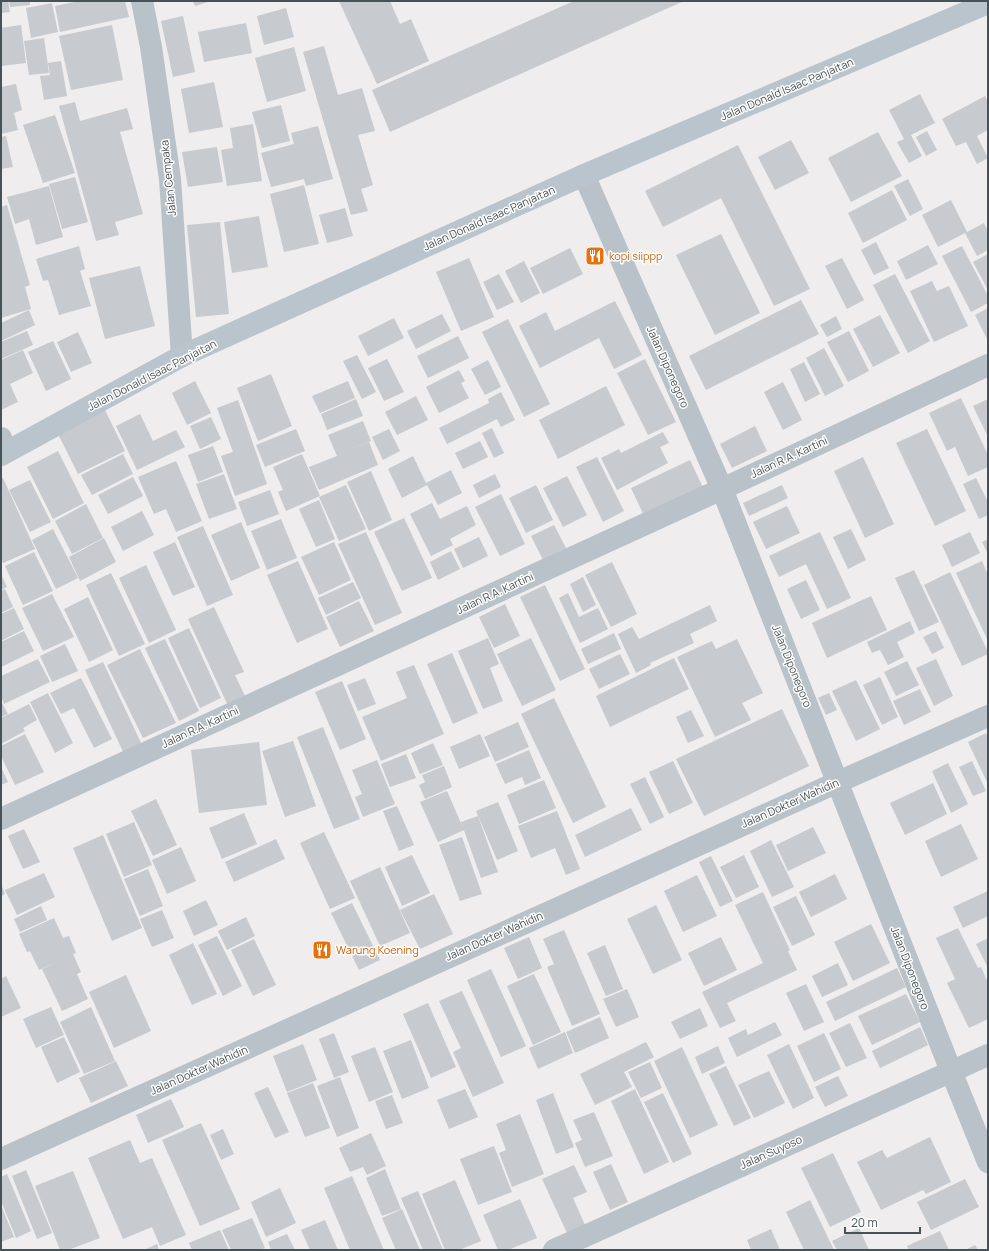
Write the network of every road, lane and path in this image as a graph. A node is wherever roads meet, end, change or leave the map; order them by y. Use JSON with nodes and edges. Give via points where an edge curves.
{"nodes":[{"id":1,"x":142,"y":1,"type":"edge"},
{"id":2,"x":988,"y":3,"type":"edge"},
{"id":3,"x":966,"y":7,"type":"edge"},
{"id":4,"x":584,"y":175,"type":"junction"},
{"id":5,"x":182,"y":356,"type":"junction"},
{"id":6,"x":988,"y":365,"type":"edge"},
{"id":7,"x":3,"y":448,"type":"edge"},
{"id":8,"x":722,"y":489,"type":"junction"},
{"id":9,"x":988,"y":716,"type":"edge"},
{"id":10,"x":838,"y":782,"type":"junction"},
{"id":11,"x":1,"y":819,"type":"edge"},
{"id":12,"x":988,"y":1055,"type":"edge"},
{"id":13,"x":951,"y":1071,"type":"junction"},
{"id":14,"x":1,"y":1159,"type":"edge"},
{"id":15,"x":988,"y":1162,"type":"edge"},
{"id":16,"x":554,"y":1250,"type":"edge"}],
"edges":[{"from":1,"to":5,"type":"street","name":"Jalan Cempaka","via":[[170,179]]},
{"from":2,"to":3,"type":"main road","name":"Jalan Donald Isaac Panjaitan"},
{"from":3,"to":4,"type":"main road","name":"Jalan Donald Isaac Panjaitan"},
{"from":4,"to":5,"type":"main road","name":"Jalan Donald Isaac Panjaitan"},
{"from":4,"to":8,"type":"street","name":"Jalan Diponegoro"},
{"from":5,"to":7,"type":"main road","name":"Jalan Donald Isaac Panjaitan"},
{"from":6,"to":8,"type":"street","name":"Jalan R.A. Kartini"},
{"from":8,"to":10,"type":"street","name":"Jalan Diponegoro"},
{"from":8,"to":11,"type":"street","name":"Jalan R.A. Kartini"},
{"from":9,"to":10,"type":"street","name":"Jalan Dokter Wahidin"},
{"from":10,"to":13,"type":"street","name":"Jalan Diponegoro"},
{"from":10,"to":14,"type":"street","name":"Jalan Dokter Wahidin"},
{"from":12,"to":13,"type":"street","name":"Jalan Suyoso"},
{"from":13,"to":15,"type":"street","name":"Jalan Diponegoro"},
{"from":13,"to":16,"type":"street","name":"Jalan Suyoso"}]}
